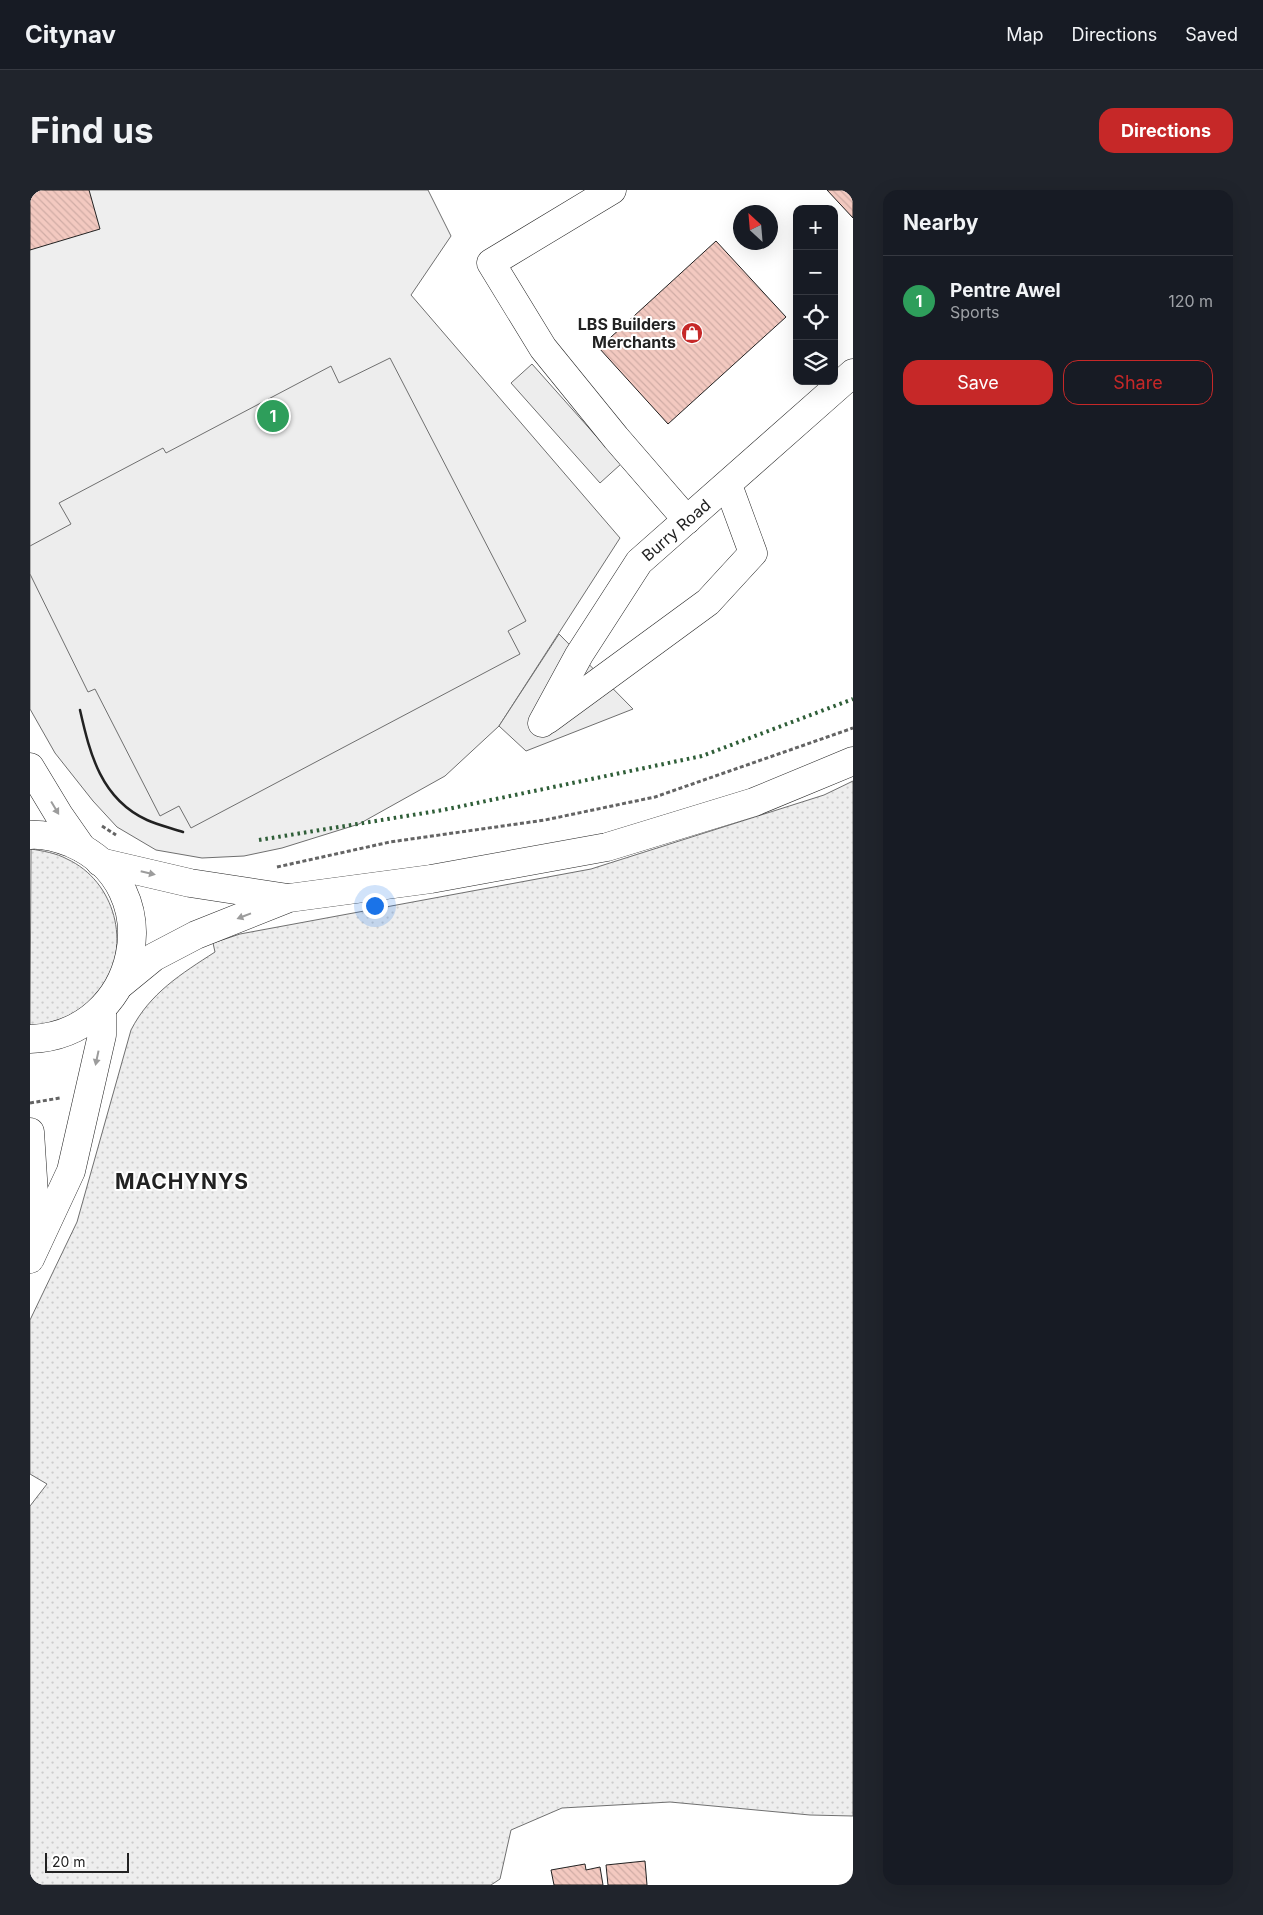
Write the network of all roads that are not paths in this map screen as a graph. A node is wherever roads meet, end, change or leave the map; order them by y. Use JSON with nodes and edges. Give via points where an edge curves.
{"nodes":[{"id":1,"x":612,"y":190,"type":"edge"},
{"id":2,"x":853,"y":373,"type":"edge"},
{"id":3,"x":728,"y":485,"type":"junction"},
{"id":4,"x":687,"y":520,"type":"junction"},
{"id":5,"x":853,"y":761,"type":"edge"},
{"id":6,"x":30,"y":767,"type":"edge"},
{"id":7,"x":30,"y":834,"type":"edge"},
{"id":8,"x":91,"y":855,"type":"junction"},
{"id":9,"x":289,"y":898,"type":"junction"},
{"id":10,"x":121,"y":984,"type":"junction"},
{"id":11,"x":102,"y":1010,"type":"junction"},
{"id":12,"x":30,"y":1039,"type":"edge"},
{"id":13,"x":30,"y":1132,"type":"edge"},
{"id":14,"x":33,"y":1252,"type":"edge"}],
"edges":[{"from":1,"to":4,"type":"main road","via":[[491,264],[543,348]]},
{"from":2,"to":3,"type":"main road","name":"Burry Road"},
{"from":3,"to":4,"type":"main road","name":"Burry Road"},
{"from":3,"to":4,"type":"main road","name":"Burry Road","via":[[753,553],[708,602],[542,723],[579,654],[639,562]]},
{"from":5,"to":9,"type":"main road","via":[[754,802],[607,847],[430,879]]},
{"from":6,"to":8,"type":"main road","one_way":true},
{"from":7,"to":8,"type":"main road","via":[[60,839]]},
{"from":8,"to":9,"type":"main road","one_way":true,"via":[[190,883]]},
{"from":8,"to":10,"type":"main road","via":[[116,880],[132,923],[131,954]]},
{"from":9,"to":10,"type":"main road","one_way":true,"via":[[187,940],[154,957]]},
{"from":10,"to":11,"type":"main road"},
{"from":11,"to":12,"type":"main road","via":[[76,1028],[46,1038]]},
{"from":11,"to":14,"type":"main road","one_way":true,"via":[[102,1035],[72,1171]]},
{"from":13,"to":14,"type":"main road"}]}
